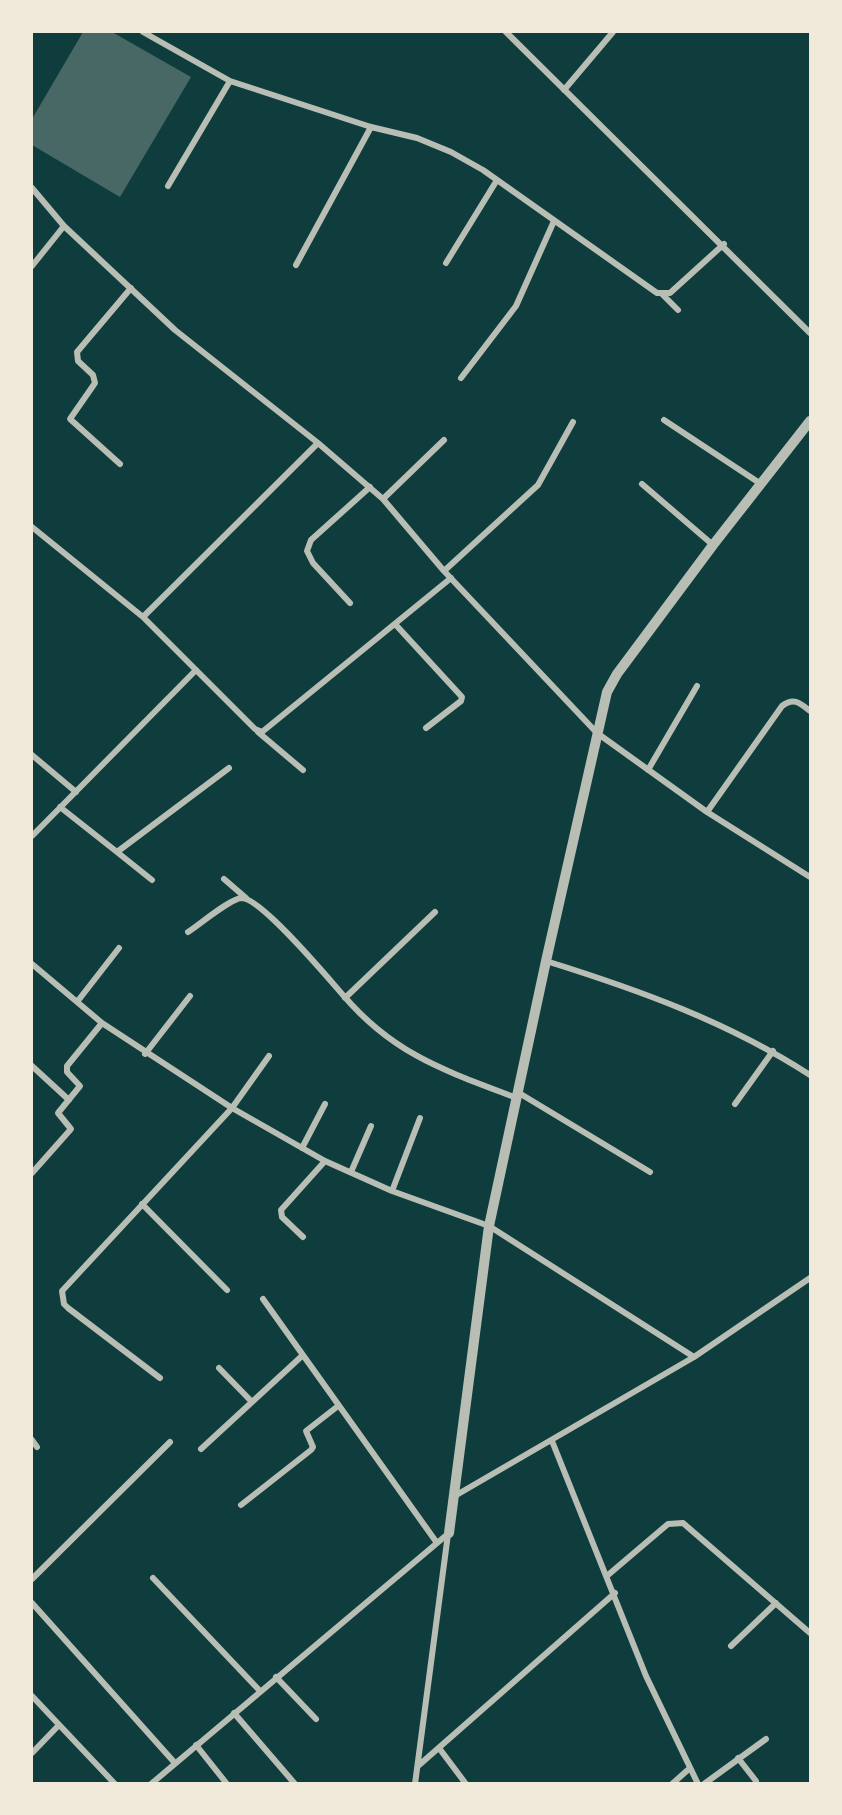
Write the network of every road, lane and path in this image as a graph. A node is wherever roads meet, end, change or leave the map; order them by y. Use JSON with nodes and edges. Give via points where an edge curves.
{"nodes":[{"id":1,"x":143,"y":32,"type":"edge"},
{"id":2,"x":506,"y":32,"type":"edge"},
{"id":3,"x":613,"y":32,"type":"edge"},
{"id":4,"x":230,"y":81,"type":"junction"},
{"id":5,"x":564,"y":90,"type":"junction"},
{"id":6,"x":371,"y":127,"type":"junction"},
{"id":7,"x":497,"y":180,"type":"junction"},
{"id":8,"x":168,"y":186,"type":"dead end"},
{"id":9,"x":32,"y":188,"type":"edge"},
{"id":10,"x":554,"y":221,"type":"junction"},
{"id":11,"x":64,"y":226,"type":"junction"},
{"id":12,"x":724,"y":244,"type":"junction"},
{"id":13,"x":446,"y":263,"type":"dead end"},
{"id":14,"x":296,"y":266,"type":"dead end"},
{"id":15,"x":32,"y":267,"type":"edge"},
{"id":16,"x":131,"y":288,"type":"junction"},
{"id":17,"x":663,"y":295,"type":"junction"},
{"id":18,"x":678,"y":310,"type":"dead end"},
{"id":19,"x":810,"y":333,"type":"edge"},
{"id":20,"x":462,"y":378,"type":"dead end"},
{"id":21,"x":664,"y":420,"type":"dead end"},
{"id":22,"x":810,"y":421,"type":"edge"},
{"id":23,"x":573,"y":422,"type":"dead end"},
{"id":24,"x":444,"y":440,"type":"dead end"},
{"id":25,"x":318,"y":443,"type":"junction"},
{"id":26,"x":120,"y":464,"type":"dead end"},
{"id":27,"x":642,"y":484,"type":"dead end"},
{"id":28,"x":761,"y":484,"type":"junction"},
{"id":29,"x":370,"y":487,"type":"junction"},
{"id":30,"x":384,"y":499,"type":"junction"},
{"id":31,"x":32,"y":527,"type":"edge"},
{"id":32,"x":713,"y":545,"type":"junction"},
{"id":33,"x":444,"y":571,"type":"junction"},
{"id":34,"x":451,"y":578,"type":"junction"},
{"id":35,"x":350,"y":603,"type":"dead end"},
{"id":36,"x":144,"y":616,"type":"junction"},
{"id":37,"x":395,"y":624,"type":"junction"},
{"id":38,"x":196,"y":670,"type":"junction"},
{"id":39,"x":697,"y":686,"type":"dead end"},
{"id":40,"x":810,"y":711,"type":"edge"},
{"id":41,"x":426,"y":728,"type":"dead end"},
{"id":42,"x":255,"y":729,"type":"junction"},
{"id":43,"x":597,"y":734,"type":"junction"},
{"id":44,"x":32,"y":755,"type":"edge"},
{"id":45,"x":229,"y":768,"type":"dead end"},
{"id":46,"x":303,"y":770,"type":"dead end"},
{"id":47,"x":648,"y":770,"type":"junction"},
{"id":48,"x":76,"y":792,"type":"junction"},
{"id":49,"x":60,"y":807,"type":"junction"},
{"id":50,"x":707,"y":812,"type":"junction"},
{"id":51,"x":32,"y":824,"type":"edge"},
{"id":52,"x":38,"y":830,"type":"junction"},
{"id":53,"x":32,"y":836,"type":"edge"},
{"id":54,"x":117,"y":852,"type":"junction"},
{"id":55,"x":810,"y":877,"type":"edge"},
{"id":56,"x":224,"y":879,"type":"dead end"},
{"id":57,"x":152,"y":880,"type":"dead end"},
{"id":58,"x":248,"y":900,"type":"junction"},
{"id":59,"x":435,"y":912,"type":"dead end"},
{"id":60,"x":188,"y":932,"type":"dead end"},
{"id":61,"x":119,"y":948,"type":"dead end"},
{"id":62,"x":546,"y":961,"type":"junction"},
{"id":63,"x":32,"y":964,"type":"edge"},
{"id":64,"x":189,"y":996,"type":"dead end"},
{"id":65,"x":345,"y":998,"type":"junction"},
{"id":66,"x":77,"y":1002,"type":"junction"},
{"id":67,"x":102,"y":1023,"type":"junction"},
{"id":68,"x":773,"y":1051,"type":"junction"},
{"id":69,"x":145,"y":1053,"type":"junction"},
{"id":70,"x":269,"y":1056,"type":"dead end"},
{"id":71,"x":32,"y":1066,"type":"edge"},
{"id":72,"x":810,"y":1075,"type":"edge"},
{"id":73,"x":518,"y":1096,"type":"junction"},
{"id":74,"x":69,"y":1100,"type":"junction"},
{"id":75,"x":326,"y":1104,"type":"dead end"},
{"id":76,"x":735,"y":1104,"type":"dead end"},
{"id":77,"x":232,"y":1108,"type":"junction"},
{"id":78,"x":420,"y":1118,"type":"dead end"},
{"id":79,"x":371,"y":1126,"type":"dead end"},
{"id":80,"x":302,"y":1148,"type":"junction"},
{"id":81,"x":325,"y":1161,"type":"junction"},
{"id":82,"x":351,"y":1172,"type":"junction"},
{"id":83,"x":650,"y":1172,"type":"dead end"},
{"id":84,"x":32,"y":1173,"type":"edge"},
{"id":85,"x":392,"y":1191,"type":"junction"},
{"id":86,"x":142,"y":1204,"type":"junction"},
{"id":87,"x":489,"y":1226,"type":"junction"},
{"id":88,"x":303,"y":1237,"type":"dead end"},
{"id":89,"x":810,"y":1278,"type":"edge"},
{"id":90,"x":227,"y":1290,"type":"dead end"},
{"id":91,"x":263,"y":1299,"type":"dead end"},
{"id":92,"x":303,"y":1355,"type":"junction"},
{"id":93,"x":694,"y":1357,"type":"junction"},
{"id":94,"x":219,"y":1368,"type":"dead end"},
{"id":95,"x":160,"y":1378,"type":"dead end"},
{"id":96,"x":252,"y":1402,"type":"junction"},
{"id":97,"x":338,"y":1406,"type":"junction"},
{"id":98,"x":32,"y":1440,"type":"edge"},
{"id":99,"x":552,"y":1441,"type":"junction"},
{"id":100,"x":170,"y":1442,"type":"dead end"},
{"id":101,"x":37,"y":1447,"type":"dead end"},
{"id":102,"x":201,"y":1449,"type":"dead end"},
{"id":103,"x":453,"y":1497,"type":"junction"},
{"id":104,"x":241,"y":1504,"type":"dead end"},
{"id":105,"x":448,"y":1533,"type":"junction"},
{"id":106,"x":437,"y":1543,"type":"junction"},
{"id":107,"x":608,"y":1575,"type":"junction"},
{"id":108,"x":153,"y":1578,"type":"dead end"},
{"id":109,"x":32,"y":1579,"type":"edge"},
{"id":110,"x":615,"y":1593,"type":"junction"},
{"id":111,"x":32,"y":1603,"type":"edge"},
{"id":112,"x":776,"y":1603,"type":"junction"},
{"id":113,"x":810,"y":1633,"type":"edge"},
{"id":114,"x":731,"y":1646,"type":"dead end"},
{"id":115,"x":276,"y":1677,"type":"junction"},
{"id":116,"x":260,"y":1691,"type":"junction"},
{"id":117,"x":32,"y":1696,"type":"edge"},
{"id":118,"x":234,"y":1713,"type":"junction"},
{"id":119,"x":316,"y":1719,"type":"dead end"},
{"id":120,"x":59,"y":1725,"type":"junction"},
{"id":121,"x":765,"y":1739,"type":"dead end"},
{"id":122,"x":196,"y":1745,"type":"junction"},
{"id":123,"x":439,"y":1748,"type":"junction"},
{"id":124,"x":32,"y":1752,"type":"edge"},
{"id":125,"x":738,"y":1758,"type":"junction"},
{"id":126,"x":174,"y":1762,"type":"junction"},
{"id":127,"x":418,"y":1766,"type":"junction"},
{"id":128,"x":690,"y":1768,"type":"junction"},
{"id":129,"x":756,"y":1781,"type":"dead end"},
{"id":130,"x":115,"y":1784,"type":"edge"},
{"id":131,"x":151,"y":1784,"type":"edge"},
{"id":132,"x":227,"y":1784,"type":"edge"},
{"id":133,"x":295,"y":1784,"type":"edge"},
{"id":134,"x":415,"y":1784,"type":"edge"},
{"id":135,"x":466,"y":1784,"type":"edge"},
{"id":136,"x":672,"y":1784,"type":"edge"},
{"id":137,"x":698,"y":1784,"type":"edge"},
{"id":138,"x":704,"y":1784,"type":"edge"}],
"edges":[{"from":1,"to":4,"type":"street"},
{"from":2,"to":5,"type":"street"},
{"from":3,"to":5,"type":"street"},
{"from":4,"to":6,"type":"street"},
{"from":4,"to":8,"type":"street"},
{"from":5,"to":12,"type":"street"},
{"from":6,"to":7,"type":"street","via":[[417,138],[451,152]]},
{"from":6,"to":14,"type":"street"},
{"from":7,"to":10,"type":"street"},
{"from":7,"to":13,"type":"street"},
{"from":9,"to":11,"type":"street"},
{"from":10,"to":17,"type":"street"},
{"from":10,"to":20,"type":"street","via":[[520,299]]},
{"from":11,"to":15,"type":"street"},
{"from":11,"to":16,"type":"street"},
{"from":12,"to":17,"type":"street"},
{"from":12,"to":19,"type":"street"},
{"from":16,"to":25,"type":"street","via":[[175,330]]},
{"from":16,"to":26,"type":"street","via":[[77,352],[78,362],[93,375],[95,383],[70,419]]},
{"from":17,"to":18,"type":"street"},
{"from":21,"to":28,"type":"street"},
{"from":22,"to":28,"type":"street"},
{"from":23,"to":33,"type":"street","via":[[538,485]]},
{"from":24,"to":30,"type":"street"},
{"from":25,"to":29,"type":"street"},
{"from":25,"to":36,"type":"street"},
{"from":27,"to":32,"type":"street"},
{"from":28,"to":32,"type":"street"},
{"from":29,"to":30,"type":"street"},
{"from":29,"to":35,"type":"street","via":[[311,540],[307,551]]},
{"from":30,"to":33,"type":"street"},
{"from":31,"to":36,"type":"street"},
{"from":32,"to":43,"type":"street","via":[[617,674],[607,692]]},
{"from":33,"to":34,"type":"street"},
{"from":34,"to":37,"type":"street"},
{"from":34,"to":43,"type":"street"},
{"from":36,"to":38,"type":"street"},
{"from":37,"to":41,"type":"street","via":[[462,697]]},
{"from":37,"to":42,"type":"street","via":[[269,728],[262,732]]},
{"from":38,"to":42,"type":"street"},
{"from":38,"to":48,"type":"street"},
{"from":39,"to":47,"type":"street"},
{"from":40,"to":50,"type":"street","via":[[799,701],[782,706]]},
{"from":42,"to":46,"type":"street"},
{"from":43,"to":47,"type":"street"},
{"from":43,"to":62,"type":"street"},
{"from":44,"to":48,"type":"street"},
{"from":45,"to":54,"type":"street"},
{"from":47,"to":50,"type":"street"},
{"from":48,"to":49,"type":"street"},
{"from":49,"to":52,"type":"street"},
{"from":49,"to":54,"type":"street"},
{"from":50,"to":55,"type":"street"},
{"from":51,"to":52,"type":"street"},
{"from":52,"to":53,"type":"street"},
{"from":54,"to":57,"type":"street"},
{"from":56,"to":58,"type":"street"},
{"from":58,"to":60,"type":"street","via":[[236,899]]},
{"from":58,"to":65,"type":"street","via":[[304,950]]},
{"from":59,"to":65,"type":"street"},
{"from":61,"to":66,"type":"street"},
{"from":62,"to":68,"type":"street","via":[[670,1002]]},
{"from":62,"to":73,"type":"street"},
{"from":63,"to":66,"type":"street"},
{"from":64,"to":69,"type":"street"},
{"from":65,"to":73,"type":"street","via":[[386,1038],[411,1055]]},
{"from":66,"to":67,"type":"street"},
{"from":67,"to":69,"type":"street"},
{"from":67,"to":74,"type":"street","via":[[67,1066],[67,1072],[80,1086]]},
{"from":68,"to":72,"type":"street"},
{"from":68,"to":76,"type":"street"},
{"from":69,"to":77,"type":"street"},
{"from":70,"to":77,"type":"street"},
{"from":71,"to":74,"type":"street"},
{"from":73,"to":83,"type":"street"},
{"from":73,"to":87,"type":"street"},
{"from":74,"to":84,"type":"street","via":[[58,1113],[71,1130]]},
{"from":75,"to":80,"type":"street"},
{"from":77,"to":80,"type":"street"},
{"from":77,"to":86,"type":"street"},
{"from":78,"to":85,"type":"street"},
{"from":79,"to":82,"type":"street"},
{"from":80,"to":81,"type":"street"},
{"from":81,"to":82,"type":"street"},
{"from":81,"to":88,"type":"street","via":[[280,1210],[282,1217]]},
{"from":82,"to":85,"type":"street"},
{"from":85,"to":87,"type":"street"},
{"from":86,"to":90,"type":"street"},
{"from":86,"to":95,"type":"street","via":[[65,1285],[62,1298],[68,1308]]},
{"from":87,"to":93,"type":"street"},
{"from":87,"to":103,"type":"street"},
{"from":89,"to":93,"type":"street"},
{"from":91,"to":92,"type":"street"},
{"from":92,"to":96,"type":"street"},
{"from":92,"to":97,"type":"street"},
{"from":93,"to":99,"type":"street"},
{"from":94,"to":96,"type":"street"},
{"from":96,"to":102,"type":"street"},
{"from":97,"to":104,"type":"street","via":[[306,1431],[311,1450]]},
{"from":97,"to":106,"type":"street"},
{"from":98,"to":101,"type":"street"},
{"from":99,"to":103,"type":"street"},
{"from":99,"to":107,"type":"street"},
{"from":100,"to":109,"type":"street"},
{"from":103,"to":105,"type":"street"},
{"from":105,"to":106,"type":"street"},
{"from":105,"to":127,"type":"street"},
{"from":106,"to":115,"type":"street"},
{"from":107,"to":110,"type":"street"},
{"from":107,"to":112,"type":"street","via":[[668,1524],[683,1523]]},
{"from":108,"to":116,"type":"street"},
{"from":110,"to":123,"type":"street"},
{"from":110,"to":128,"type":"street","via":[[646,1676]]},
{"from":111,"to":126,"type":"street"},
{"from":112,"to":113,"type":"street"},
{"from":112,"to":114,"type":"street"},
{"from":115,"to":116,"type":"street"},
{"from":115,"to":119,"type":"street"},
{"from":116,"to":118,"type":"street"},
{"from":117,"to":120,"type":"street"},
{"from":118,"to":122,"type":"street"},
{"from":118,"to":133,"type":"street"},
{"from":120,"to":124,"type":"street"},
{"from":120,"to":130,"type":"street"},
{"from":121,"to":125,"type":"street"},
{"from":122,"to":126,"type":"street"},
{"from":122,"to":132,"type":"street"},
{"from":123,"to":127,"type":"street"},
{"from":123,"to":135,"type":"street"},
{"from":125,"to":129,"type":"street"},
{"from":125,"to":138,"type":"street"},
{"from":126,"to":131,"type":"street"},
{"from":127,"to":134,"type":"street"},
{"from":128,"to":136,"type":"street"},
{"from":128,"to":137,"type":"street"}]}
